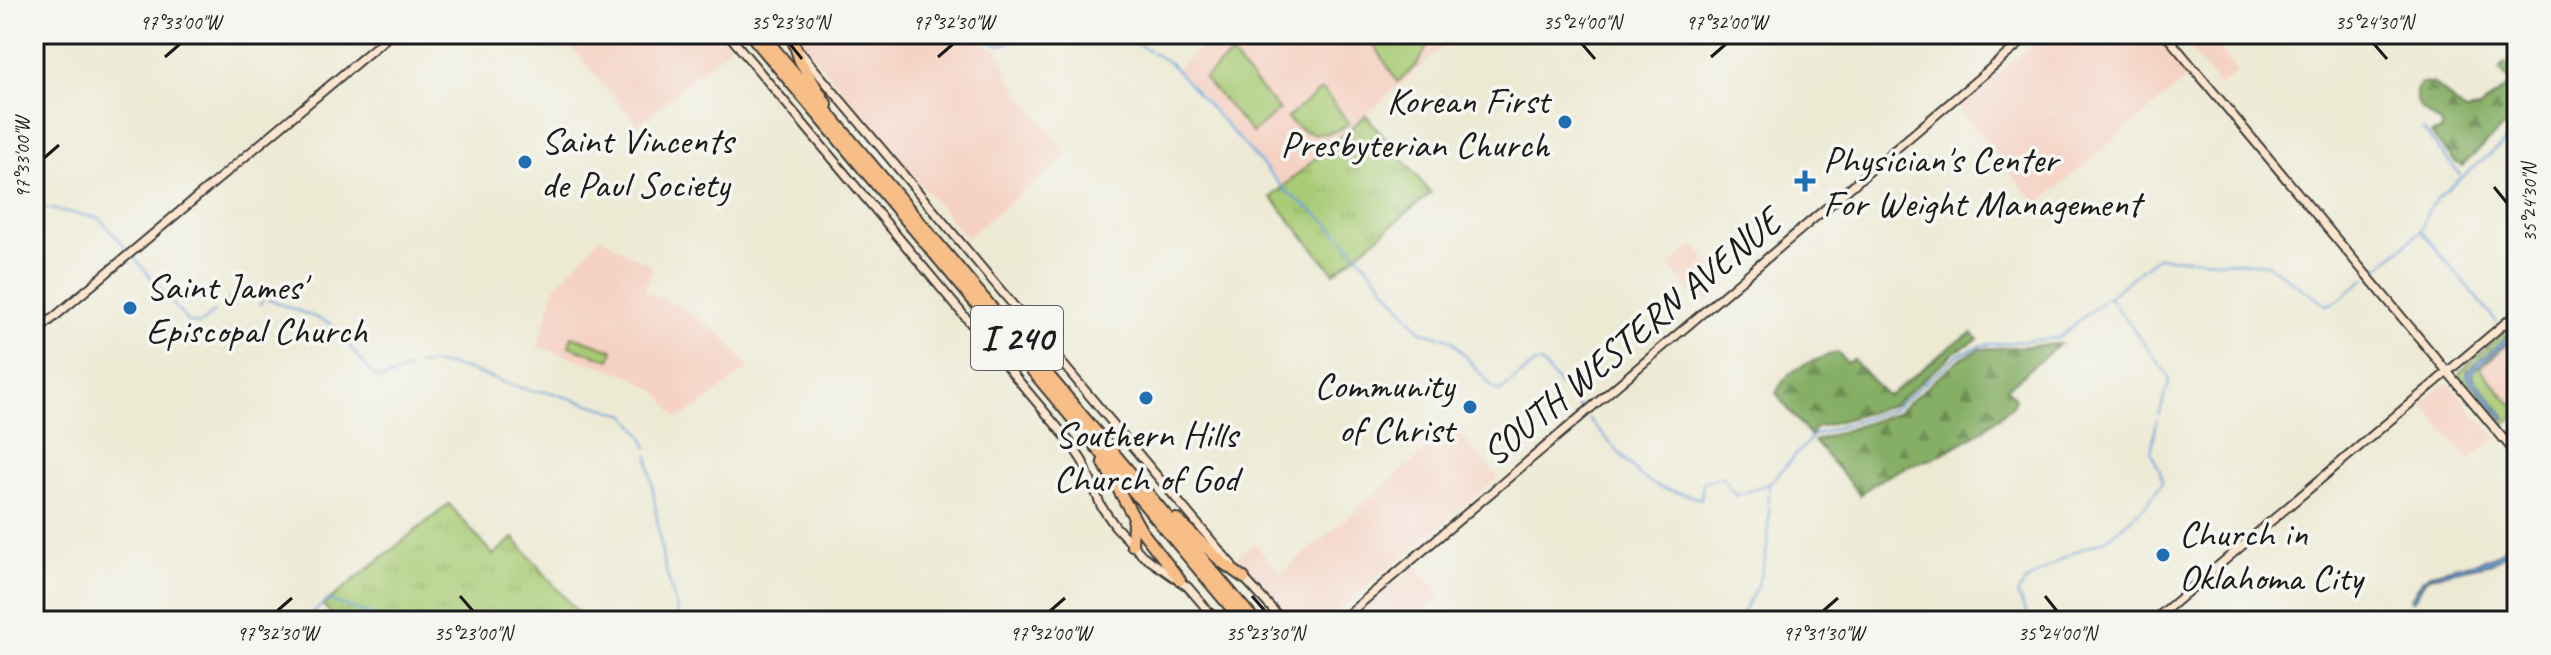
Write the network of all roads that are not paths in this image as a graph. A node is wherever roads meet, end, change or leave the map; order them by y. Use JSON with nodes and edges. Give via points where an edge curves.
{"nodes":[{"id":1,"x":391,"y":34,"type":"edge"},
{"id":2,"x":728,"y":34,"type":"edge"},
{"id":3,"x":753,"y":34,"type":"edge"},
{"id":4,"x":785,"y":34,"type":"edge"},
{"id":5,"x":2031,"y":34,"type":"edge"},
{"id":6,"x":2165,"y":34,"type":"edge"},
{"id":7,"x":795,"y":46,"type":"junction"},
{"id":8,"x":833,"y":118,"type":"junction"},
{"id":9,"x":2517,"y":313,"type":"edge"},
{"id":10,"x":34,"y":334,"type":"edge"},
{"id":11,"x":2449,"y":373,"type":"junction"},
{"id":12,"x":1093,"y":443,"type":"junction"},
{"id":13,"x":2517,"y":455,"type":"edge"},
{"id":14,"x":1155,"y":501,"type":"junction"},
{"id":15,"x":1132,"y":516,"type":"junction"},
{"id":16,"x":1132,"y":545,"type":"junction"},
{"id":17,"x":1244,"y":578,"type":"junction"},
{"id":18,"x":1180,"y":580,"type":"junction"},
{"id":19,"x":1217,"y":621,"type":"edge"},
{"id":20,"x":1242,"y":621,"type":"edge"},
{"id":21,"x":1255,"y":621,"type":"edge"},
{"id":22,"x":1283,"y":621,"type":"edge"},
{"id":23,"x":1340,"y":621,"type":"edge"},
{"id":24,"x":2153,"y":621,"type":"edge"}],
"edges":[{"from":1,"to":10,"type":"main road"},
{"from":2,"to":16,"type":"main road","via":[[1070,442],[1105,513]]},
{"from":3,"to":8,"type":"highway","number":"I 240"},
{"from":3,"to":12,"type":"highway","number":"I 240"},
{"from":4,"to":7,"type":"main road"},
{"from":5,"to":23,"type":"main road","name":"SOUTH WESTERN AVENUE"},
{"from":6,"to":11,"type":"main road"},
{"from":7,"to":8,"type":"highway"},
{"from":7,"to":17,"type":"main road"},
{"from":8,"to":14,"type":"highway","number":"I 240"},
{"from":9,"to":11,"type":"main road"},
{"from":11,"to":13,"type":"main road"},
{"from":11,"to":24,"type":"main road"},
{"from":12,"to":15,"type":"highway"},
{"from":12,"to":20,"type":"highway","number":"I 240"},
{"from":14,"to":17,"type":"highway"},
{"from":14,"to":21,"type":"highway","number":"I 240"},
{"from":15,"to":16,"type":"highway"},
{"from":15,"to":18,"type":"highway"},
{"from":16,"to":18,"type":"main road"},
{"from":17,"to":22,"type":"main road"},
{"from":18,"to":19,"type":"main road"}]}
